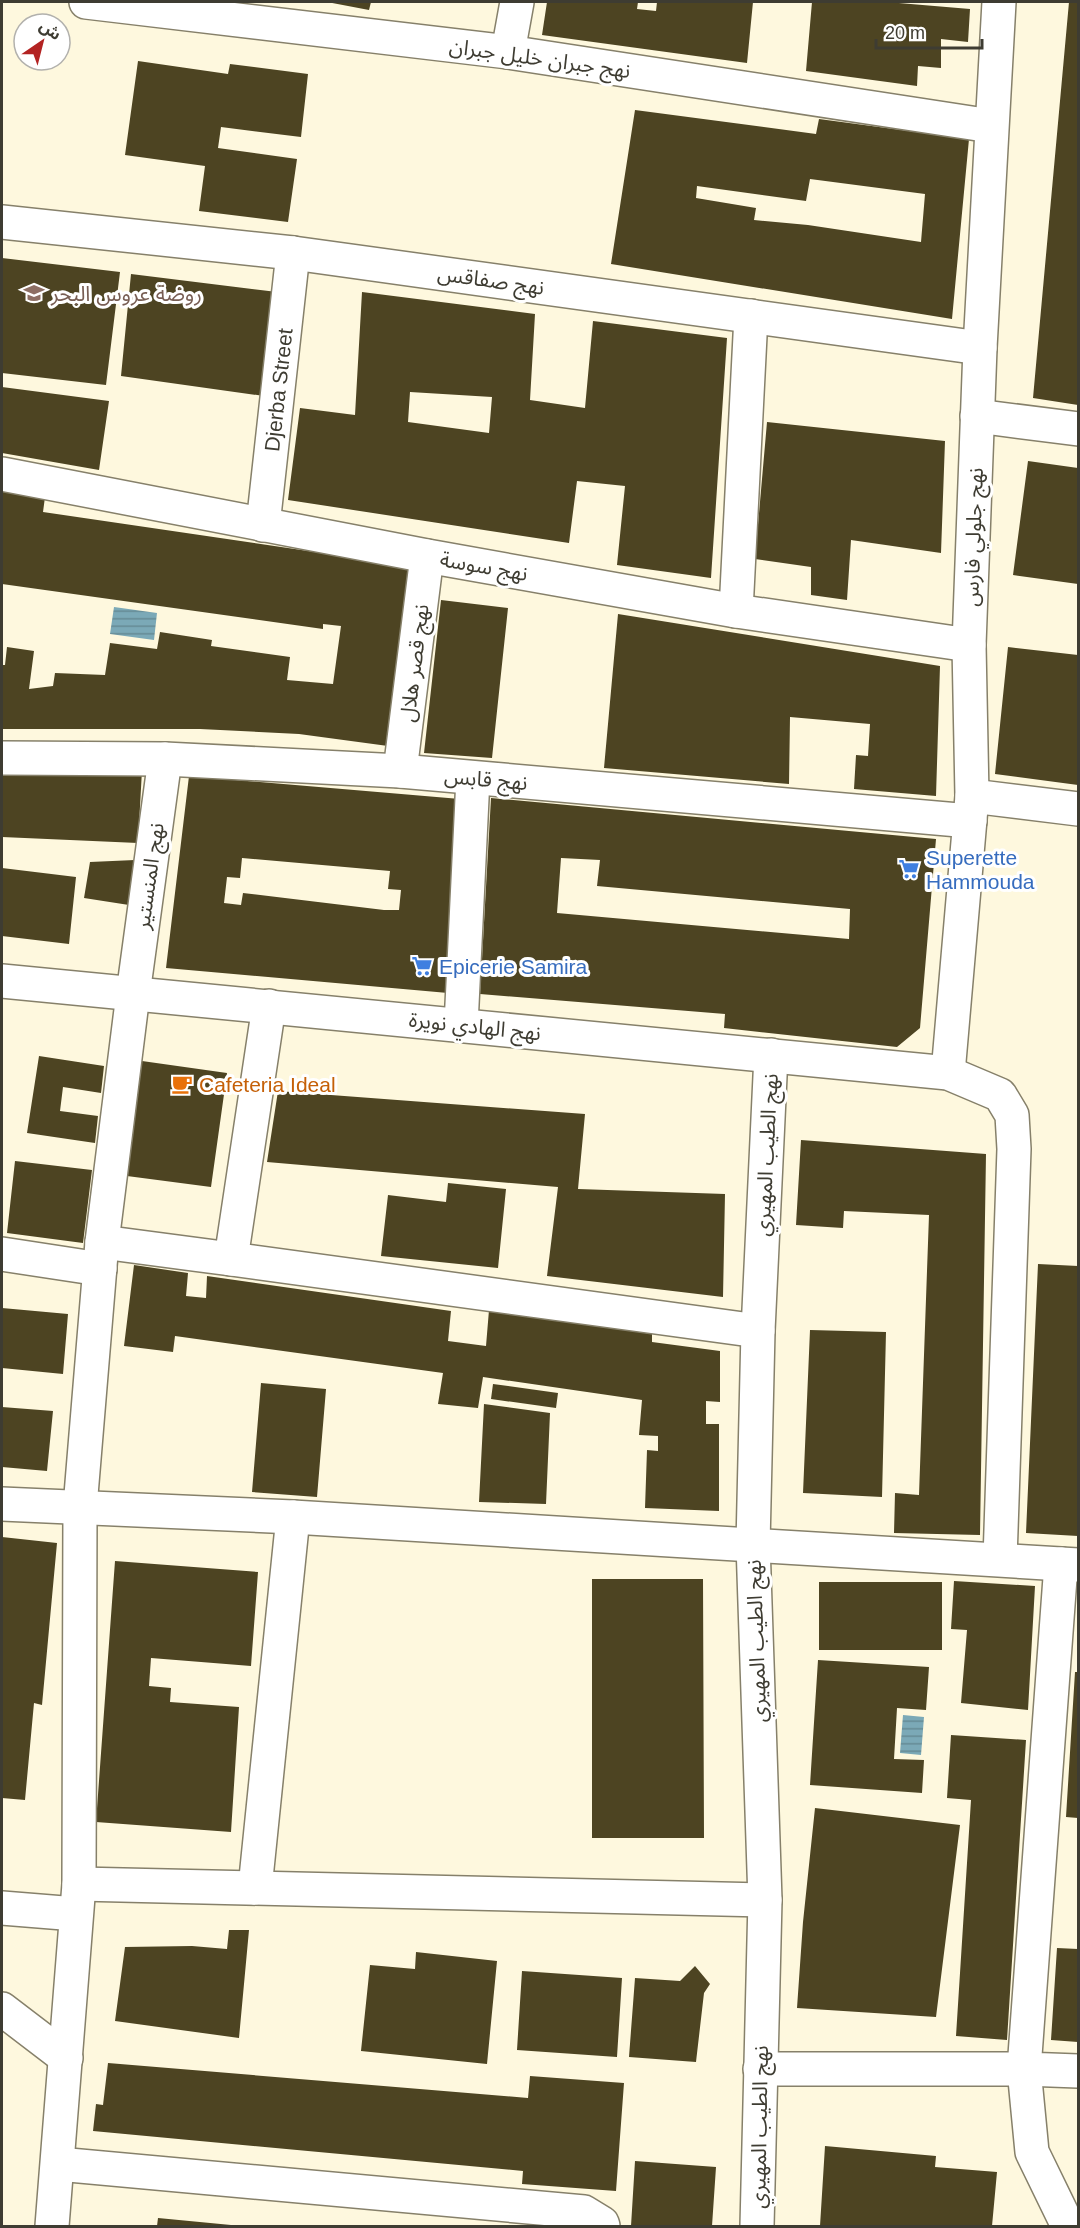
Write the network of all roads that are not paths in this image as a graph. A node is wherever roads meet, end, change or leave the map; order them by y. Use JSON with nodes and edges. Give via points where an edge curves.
{"nodes":[{"id":1,"x":86,"y":2,"type":"edge"},
{"id":2,"x":517,"y":2,"type":"edge"},
{"id":3,"x":999,"y":2,"type":"edge"},
{"id":4,"x":239,"y":10,"type":"edge"},
{"id":5,"x":508,"y":52,"type":"junction"},
{"id":6,"x":992,"y":126,"type":"junction"},
{"id":7,"x":2,"y":222,"type":"edge"},
{"id":8,"x":293,"y":253,"type":"junction"},
{"id":9,"x":751,"y":316,"type":"junction"},
{"id":10,"x":980,"y":348,"type":"junction"},
{"id":11,"x":977,"y":416,"type":"junction"},
{"id":12,"x":1078,"y":429,"type":"edge"},
{"id":13,"x":2,"y":474,"type":"edge"},
{"id":14,"x":263,"y":525,"type":"junction"},
{"id":15,"x":427,"y":556,"type":"junction"},
{"id":16,"x":735,"y":610,"type":"junction"},
{"id":17,"x":969,"y":645,"type":"junction"},
{"id":18,"x":2,"y":758,"type":"edge"},
{"id":19,"x":165,"y":759,"type":"junction"},
{"id":20,"x":400,"y":771,"type":"junction"},
{"id":21,"x":473,"y":778,"type":"junction"},
{"id":22,"x":971,"y":808,"type":"junction"},
{"id":23,"x":1078,"y":809,"type":"edge"},
{"id":24,"x":2,"y":981,"type":"edge"},
{"id":25,"x":132,"y":994,"type":"junction"},
{"id":26,"x":269,"y":1006,"type":"junction"},
{"id":27,"x":461,"y":1024,"type":"junction"},
{"id":28,"x":771,"y":1055,"type":"junction"},
{"id":29,"x":948,"y":1073,"type":"junction"},
{"id":30,"x":2,"y":1254,"type":"edge"},
{"id":31,"x":101,"y":1255,"type":"junction"},
{"id":32,"x":231,"y":1259,"type":"junction"},
{"id":33,"x":758,"y":1331,"type":"junction"},
{"id":34,"x":2,"y":1504,"type":"edge"},
{"id":35,"x":80,"y":1507,"type":"junction"},
{"id":36,"x":293,"y":1517,"type":"junction"},
{"id":37,"x":753,"y":1544,"type":"junction"},
{"id":38,"x":1000,"y":1559,"type":"junction"},
{"id":39,"x":1070,"y":1565,"type":"edge"},
{"id":40,"x":255,"y":1888,"type":"junction"},
{"id":41,"x":78,"y":1899,"type":"junction"},
{"id":42,"x":765,"y":1900,"type":"junction"},
{"id":43,"x":2,"y":1908,"type":"edge"},
{"id":44,"x":2,"y":2009,"type":"edge"},
{"id":45,"x":66,"y":2058,"type":"junction"},
{"id":46,"x":760,"y":2069,"type":"junction"},
{"id":47,"x":1024,"y":2069,"type":"junction"},
{"id":48,"x":1078,"y":2071,"type":"edge"},
{"id":49,"x":58,"y":2164,"type":"junction"},
{"id":50,"x":52,"y":2226,"type":"edge"},
{"id":51,"x":603,"y":2226,"type":"edge"},
{"id":52,"x":756,"y":2226,"type":"edge"},
{"id":53,"x":1068,"y":2226,"type":"edge"}],
"edges":[{"from":1,"to":4,"type":"street","name":"نهج جبران خليل جبران"},
{"from":2,"to":5,"type":"street"},
{"from":3,"to":6,"type":"street","name":"نهج جلولي فارس"},
{"from":4,"to":5,"type":"street","name":"نهج جبران خليل جبران"},
{"from":5,"to":6,"type":"street","name":"نهج جبران خليل جبران"},
{"from":6,"to":10,"type":"street","name":"نهج جلولي فارس"},
{"from":7,"to":8,"type":"street","name":"نهج صفاقس"},
{"from":8,"to":9,"type":"street","name":"نهج صفاقس"},
{"from":8,"to":14,"type":"street","name":"Djerba Street"},
{"from":9,"to":10,"type":"street","name":"نهج صفاقس"},
{"from":9,"to":16,"type":"street"},
{"from":10,"to":11,"type":"street","name":"نهج جلولي فارس"},
{"from":11,"to":12,"type":"street"},
{"from":11,"to":17,"type":"street","name":"نهج جلولي فارس"},
{"from":13,"to":14,"type":"street","name":"نهج سوسة"},
{"from":14,"to":15,"type":"street","name":"نهج سوسة"},
{"from":15,"to":16,"type":"street","name":"نهج سوسة"},
{"from":15,"to":20,"type":"street","name":"نهج قصر هلال"},
{"from":16,"to":17,"type":"street","name":"نهج سوسة"},
{"from":17,"to":22,"type":"street","name":"نهج جلولي فارس"},
{"from":18,"to":19,"type":"street","name":"نهج قابس"},
{"from":19,"to":20,"type":"street","name":"نهج قابس"},
{"from":19,"to":25,"type":"street","name":"نهج المنستير"},
{"from":20,"to":21,"type":"street","name":"نهج قابس"},
{"from":21,"to":22,"type":"street","name":"نهج قابس"},
{"from":21,"to":27,"type":"street"},
{"from":22,"to":23,"type":"street","name":"نهج قابس"},
{"from":22,"to":29,"type":"street","name":"نهج جلولي فارس"},
{"from":24,"to":25,"type":"street","name":"نهج الهادي نويرة"},
{"from":25,"to":26,"type":"street","name":"نهج الهادي نويرة"},
{"from":25,"to":31,"type":"street","name":"نهج المنستير"},
{"from":26,"to":27,"type":"street","name":"نهج الهادي نويرة"},
{"from":26,"to":32,"type":"street"},
{"from":27,"to":28,"type":"street","name":"نهج الهادي نويرة"},
{"from":28,"to":29,"type":"street","name":"نهج الهادي نويرة"},
{"from":28,"to":33,"type":"street","name":"نهج الطيب المهيري"},
{"from":29,"to":38,"type":"street","name":"نهج الهادي نويرة","via":[[999,1095],[1012,1115],[1014,1161]]},
{"from":30,"to":31,"type":"street"},
{"from":31,"to":32,"type":"street"},
{"from":31,"to":35,"type":"street","name":"نهج المنستير"},
{"from":32,"to":33,"type":"street"},
{"from":33,"to":37,"type":"street","name":"نهج الطيب المهيري"},
{"from":34,"to":35,"type":"street"},
{"from":35,"to":36,"type":"street"},
{"from":35,"to":41,"type":"street","name":"نهج المنستير"},
{"from":36,"to":37,"type":"street"},
{"from":36,"to":40,"type":"street"},
{"from":37,"to":38,"type":"street"},
{"from":37,"to":42,"type":"street","name":"نهج الطيب المهيري"},
{"from":38,"to":39,"type":"street"},
{"from":39,"to":47,"type":"street"},
{"from":40,"to":41,"type":"street"},
{"from":40,"to":42,"type":"street"},
{"from":41,"to":43,"type":"street"},
{"from":41,"to":45,"type":"street","name":"نهج المنستير"},
{"from":42,"to":46,"type":"street","name":"نهج الطيب المهيري"},
{"from":44,"to":45,"type":"street"},
{"from":45,"to":49,"type":"street","name":"نهج المنستير"},
{"from":46,"to":47,"type":"street"},
{"from":46,"to":52,"type":"street","name":"نهج الطيب المهيري"},
{"from":47,"to":48,"type":"street"},
{"from":47,"to":53,"type":"street","via":[[1032,2152]]},
{"from":49,"to":50,"type":"street","name":"نهج المنستير"},
{"from":49,"to":51,"type":"street","via":[[584,2212]]}]}
